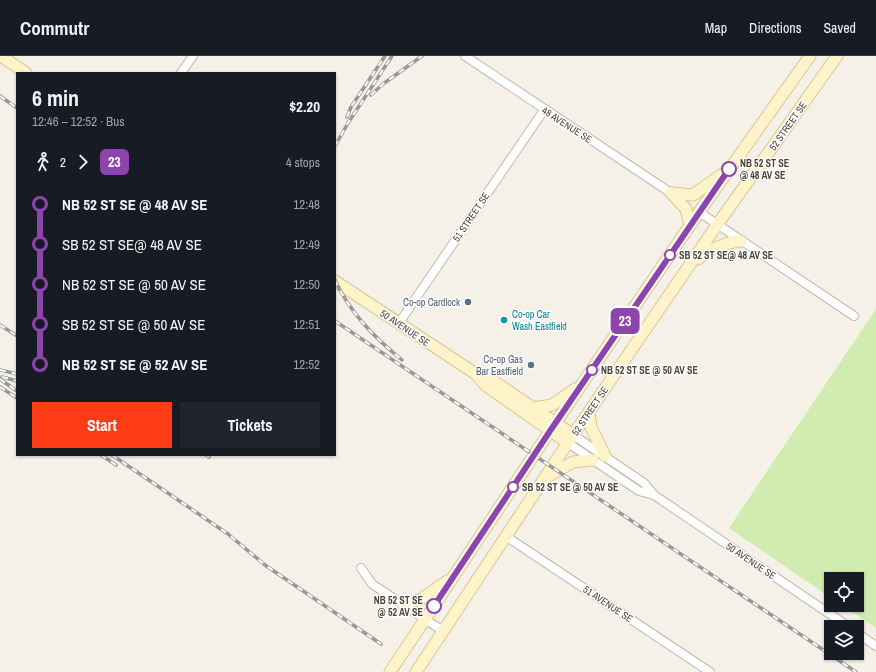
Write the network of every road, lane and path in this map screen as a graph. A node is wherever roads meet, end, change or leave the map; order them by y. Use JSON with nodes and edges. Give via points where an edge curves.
{"nodes":[{"id":1,"x":1,"y":56,"type":"edge"},
{"id":2,"x":192,"y":56,"type":"edge"},
{"id":3,"x":465,"y":56,"type":"edge"},
{"id":4,"x":810,"y":56,"type":"edge"},
{"id":5,"x":837,"y":56,"type":"edge"},
{"id":6,"x":25,"y":72,"type":"edge"},
{"id":7,"x":182,"y":72,"type":"edge"},
{"id":8,"x":544,"y":110,"type":"junction"},
{"id":9,"x":729,"y":169,"type":"junction"},
{"id":10,"x":671,"y":193,"type":"junction"},
{"id":11,"x":699,"y":212,"type":"junction"},
{"id":12,"x":690,"y":225,"type":"junction"},
{"id":13,"x":717,"y":225,"type":"junction"},
{"id":14,"x":741,"y":241,"type":"junction"},
{"id":15,"x":689,"y":267,"type":"junction"},
{"id":16,"x":336,"y":282,"type":"edge"},
{"id":17,"x":854,"y":316,"type":"dead end"},
{"id":18,"x":399,"y":323,"type":"junction"},
{"id":19,"x":476,"y":374,"type":"junction"},
{"id":20,"x":582,"y":384,"type":"junction"},
{"id":21,"x":533,"y":408,"type":"junction"},
{"id":22,"x":589,"y":413,"type":"junction"},
{"id":23,"x":553,"y":427,"type":"junction"},
{"id":24,"x":571,"y":439,"type":"junction"},
{"id":25,"x":605,"y":456,"type":"junction"},
{"id":26,"x":593,"y":460,"type":"junction"},
{"id":27,"x":545,"y":479,"type":"junction"},
{"id":28,"x":654,"y":495,"type":"junction"},
{"id":29,"x":507,"y":537,"type":"junction"},
{"id":30,"x":361,"y":568,"type":"dead end"},
{"id":31,"x":451,"y":579,"type":"junction"},
{"id":32,"x":402,"y":603,"type":"junction"},
{"id":33,"x":425,"y":619,"type":"junction"},
{"id":34,"x":839,"y":620,"type":"edge"},
{"id":35,"x":443,"y":631,"type":"junction"},
{"id":36,"x":864,"y":638,"type":"edge"},
{"id":37,"x":876,"y":646,"type":"edge"},
{"id":38,"x":390,"y":672,"type":"edge"},
{"id":39,"x":416,"y":672,"type":"edge"},
{"id":40,"x":710,"y":672,"type":"edge"}],
"edges":[{"from":1,"to":6,"type":"main road"},
{"from":2,"to":7,"type":"street"},
{"from":3,"to":8,"type":"street","name":"48 AVENUE SE"},
{"from":4,"to":9,"type":"main road"},
{"from":5,"to":13,"type":"main road","name":"52 STREET SE"},
{"from":8,"to":10,"type":"street","name":"48 AVENUE SE"},
{"from":8,"to":18,"type":"street","name":"51 STREET SE"},
{"from":9,"to":10,"type":"main road","via":[[693,195]]},
{"from":9,"to":11,"type":"main road"},
{"from":10,"to":12,"type":"main road","via":[[686,209]]},
{"from":11,"to":12,"type":"main road"},
{"from":11,"to":13,"type":"street"},
{"from":12,"to":20,"type":"main road"},
{"from":13,"to":14,"type":"street"},
{"from":13,"to":15,"type":"main road","name":"52 STREET SE"},
{"from":14,"to":15,"type":"main road","via":[[726,243],[709,250]]},
{"from":14,"to":17,"type":"street"},
{"from":15,"to":22,"type":"main road","name":"52 STREET SE"},
{"from":16,"to":18,"type":"main road","name":"50 AVENUE SE"},
{"from":18,"to":19,"type":"main road","name":"50 AVENUE SE"},
{"from":19,"to":21,"type":"main road","name":"50 AVENUE SE","via":[[489,378]]},
{"from":19,"to":23,"type":"main road","name":"50 AVENUE SE","via":[[485,385]]},
{"from":20,"to":21,"type":"main road","via":[[557,402],[546,407]]},
{"from":20,"to":23,"type":"main road"},
{"from":21,"to":23,"type":"main road","name":"50 AVENUE SE"},
{"from":22,"to":24,"type":"main road","name":"52 STREET SE"},
{"from":22,"to":25,"type":"main road","via":[[591,427]]},
{"from":23,"to":24,"type":"main road","name":"50 AVENUE SE"},
{"from":23,"to":31,"type":"main road"},
{"from":24,"to":25,"type":"street","name":"50 AVENUE SE"},
{"from":24,"to":26,"type":"street","name":"50 AVENUE SE"},
{"from":24,"to":27,"type":"main road","name":"52 STREET SE"},
{"from":25,"to":28,"type":"street","name":"50 AVENUE SE","via":[[644,483]]},
{"from":26,"to":27,"type":"main road","via":[[578,460],[567,464]]},
{"from":26,"to":28,"type":"street","name":"50 AVENUE SE","via":[[639,491]]},
{"from":27,"to":29,"type":"main road","name":"52 STREET SE"},
{"from":28,"to":34,"type":"street","name":"50 AVENUE SE"},
{"from":29,"to":35,"type":"main road","name":"52 STREET SE"},
{"from":29,"to":40,"type":"street","name":"51 AVENUE SE"},
{"from":30,"to":32,"type":"street","via":[[372,584]]},
{"from":31,"to":32,"type":"main road","via":[[420,600]]},
{"from":31,"to":33,"type":"main road"},
{"from":32,"to":33,"type":"street"},
{"from":33,"to":35,"type":"street"},
{"from":33,"to":38,"type":"main road"},
{"from":35,"to":39,"type":"main road","name":"52 STREET SE"},
{"from":36,"to":37,"type":"street"}]}
